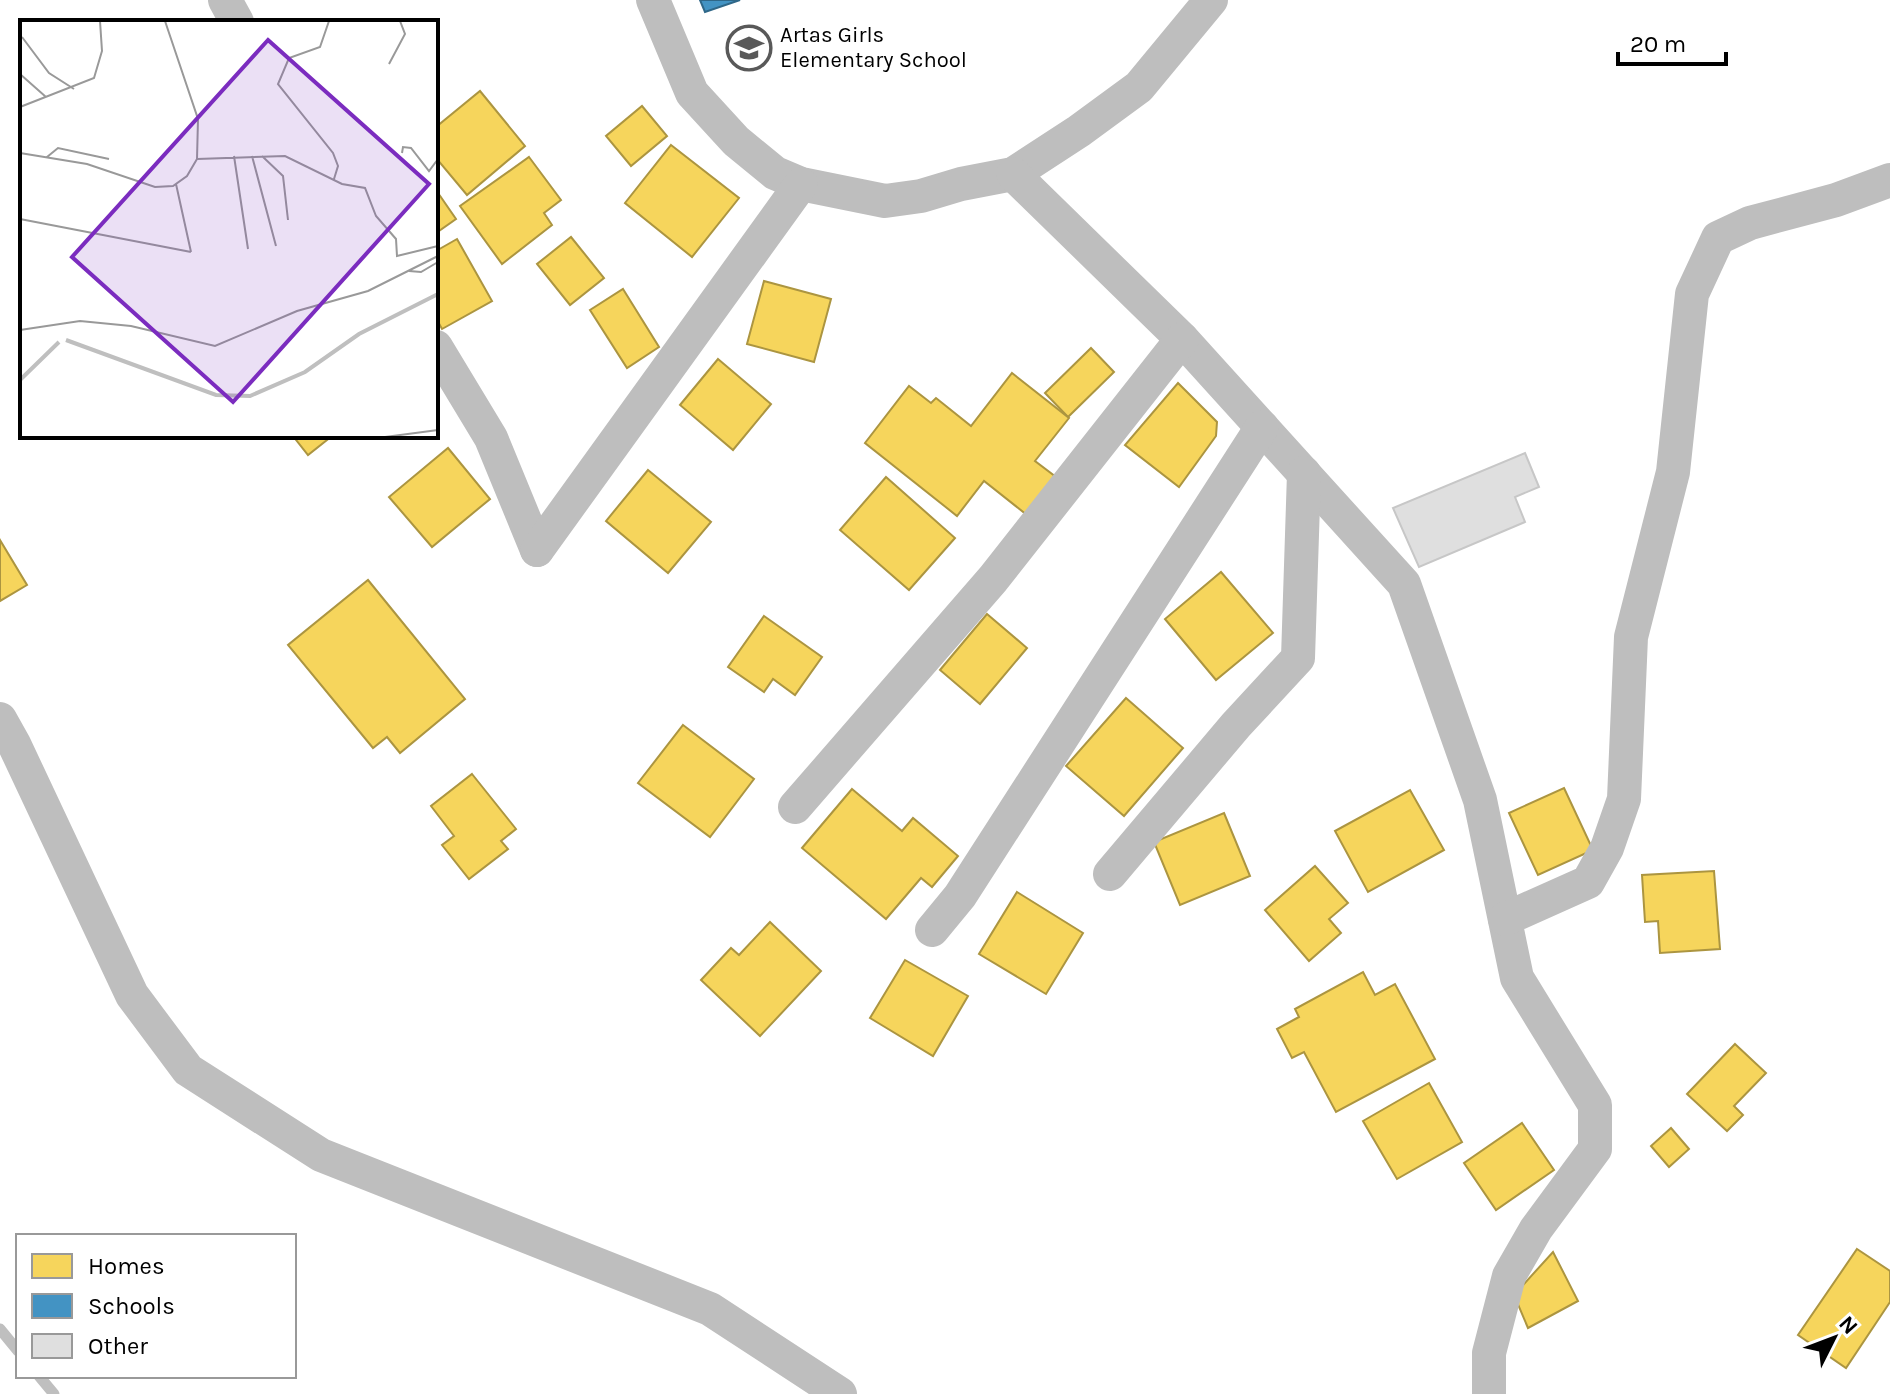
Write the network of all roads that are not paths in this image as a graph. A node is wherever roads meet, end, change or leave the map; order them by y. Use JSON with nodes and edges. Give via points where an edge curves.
{"nodes":[{"id":1,"x":225,"y":0,"type":"edge"},
{"id":2,"x":653,"y":0,"type":"edge"},
{"id":3,"x":1211,"y":0,"type":"edge"},
{"id":4,"x":236,"y":20,"type":"edge"},
{"id":5,"x":1013,"y":174,"type":"junction"},
{"id":6,"x":1890,"y":180,"type":"edge"},
{"id":7,"x":801,"y":184,"type":"junction"},
{"id":8,"x":1182,"y":339,"type":"junction"},
{"id":9,"x":438,"y":350,"type":"edge"},
{"id":10,"x":1262,"y":427,"type":"junction"},
{"id":11,"x":1304,"y":473,"type":"junction"},
{"id":12,"x":0,"y":719,"type":"edge"},
{"id":13,"x":795,"y":807,"type":"dead end"},
{"id":14,"x":1110,"y":874,"type":"dead end"},
{"id":15,"x":1505,"y":919,"type":"junction"},
{"id":16,"x":932,"y":930,"type":"dead end"},
{"id":17,"x":840,"y":1394,"type":"edge"},
{"id":18,"x":1489,"y":1394,"type":"edge"}],
"edges":[{"from":1,"to":4,"type":"street"},
{"from":2,"to":7,"type":"street","via":[[692,93],[736,141],[775,173]]},
{"from":3,"to":5,"type":"street","via":[[1139,87]]},
{"from":5,"to":7,"type":"street","via":[[885,201]]},
{"from":5,"to":8,"type":"street"},
{"from":6,"to":15,"type":"street","via":[[1718,238],[1692,294],[1673,472],[1631,637],[1624,799],[1588,882]]},
{"from":7,"to":9,"type":"street","via":[[537,550],[491,438]]},
{"from":8,"to":10,"type":"street"},
{"from":8,"to":13,"type":"street","via":[[993,579]]},
{"from":10,"to":11,"type":"street"},
{"from":10,"to":16,"type":"street","via":[[960,896]]},
{"from":11,"to":14,"type":"street","via":[[1298,658]]},
{"from":11,"to":15,"type":"street","via":[[1404,584],[1480,800]]},
{"from":12,"to":17,"type":"street","via":[[132,995],[188,1070],[321,1155],[710,1309]]},
{"from":15,"to":18,"type":"street","via":[[1517,978],[1595,1105],[1595,1149],[1509,1276],[1489,1353]]}]}
